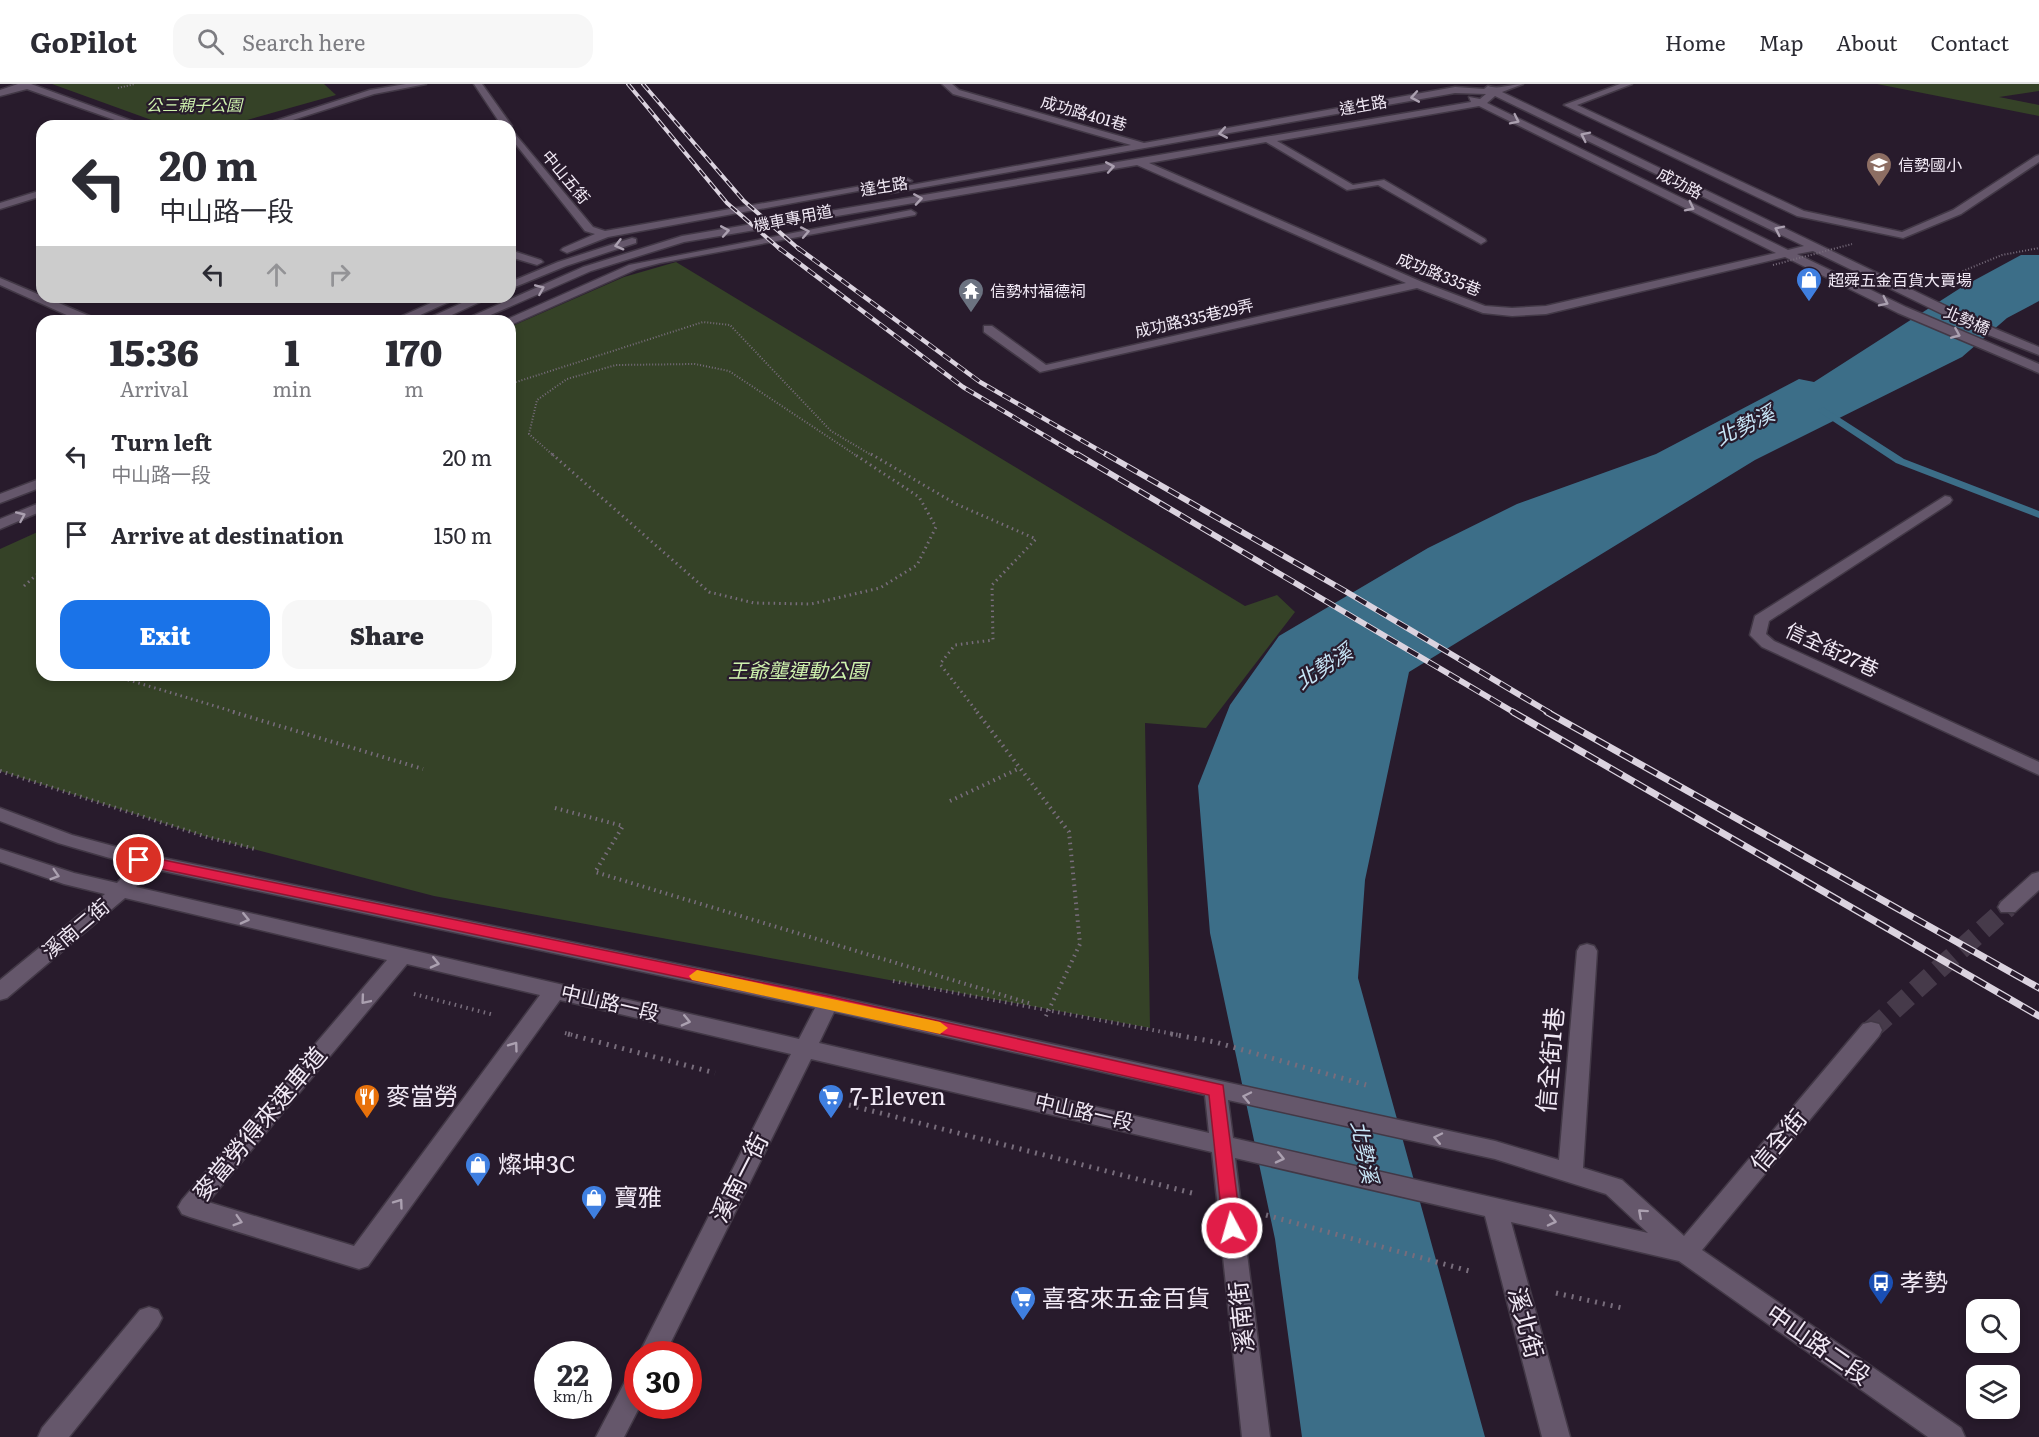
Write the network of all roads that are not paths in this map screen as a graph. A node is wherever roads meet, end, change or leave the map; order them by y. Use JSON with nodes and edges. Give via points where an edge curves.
{"nodes":[{"id":1,"x":363,"y":84,"type":"edge"},
{"id":2,"x":422,"y":84,"type":"edge"},
{"id":3,"x":478,"y":84,"type":"edge"},
{"id":4,"x":946,"y":84,"type":"edge"},
{"id":5,"x":1444,"y":84,"type":"edge"},
{"id":6,"x":1478,"y":84,"type":"edge"},
{"id":7,"x":1519,"y":84,"type":"edge"},
{"id":8,"x":1628,"y":84,"type":"edge"},
{"id":9,"x":25,"y":85,"type":"edge"},
{"id":10,"x":1455,"y":90,"type":"junction"},
{"id":11,"x":373,"y":92,"type":"junction"},
{"id":12,"x":1494,"y":92,"type":"junction"},
{"id":13,"x":0,"y":93,"type":"edge"},
{"id":14,"x":1481,"y":103,"type":"junction"},
{"id":15,"x":124,"y":120,"type":"edge"},
{"id":16,"x":283,"y":120,"type":"edge"},
{"id":17,"x":503,"y":120,"type":"edge"},
{"id":18,"x":516,"y":138,"type":"edge"},
{"id":19,"x":1269,"y":140,"type":"junction"},
{"id":20,"x":1646,"y":144,"type":"junction"},
{"id":21,"x":1147,"y":147,"type":"junction"},
{"id":22,"x":1616,"y":151,"type":"junction"},
{"id":23,"x":1587,"y":156,"type":"junction"},
{"id":24,"x":2039,"y":158,"type":"edge"},
{"id":25,"x":1069,"y":161,"type":"junction"},
{"id":26,"x":1139,"y":162,"type":"junction"},
{"id":27,"x":1089,"y":171,"type":"junction"},
{"id":28,"x":36,"y":195,"type":"edge"},
{"id":29,"x":0,"y":206,"type":"edge"},
{"id":30,"x":605,"y":234,"type":"junction"},
{"id":31,"x":1481,"y":241,"type":"dead end"},
{"id":32,"x":1814,"y":247,"type":"junction"},
{"id":33,"x":1784,"y":254,"type":"junction"},
{"id":34,"x":516,"y":256,"type":"edge"},
{"id":35,"x":537,"y":262,"type":"junction"},
{"id":36,"x":516,"y":271,"type":"edge"},
{"id":37,"x":0,"y":281,"type":"edge"},
{"id":38,"x":516,"y":284,"type":"edge"},
{"id":39,"x":1418,"y":284,"type":"junction"},
{"id":40,"x":36,"y":297,"type":"edge"},
{"id":41,"x":516,"y":300,"type":"edge"},
{"id":42,"x":1926,"y":301,"type":"joint"},
{"id":43,"x":50,"y":303,"type":"edge"},
{"id":44,"x":440,"y":303,"type":"edge"},
{"id":45,"x":470,"y":303,"type":"edge"},
{"id":46,"x":509,"y":303,"type":"edge"},
{"id":47,"x":1902,"y":310,"type":"joint"},
{"id":48,"x":77,"y":315,"type":"edge"},
{"id":49,"x":411,"y":315,"type":"edge"},
{"id":50,"x":442,"y":315,"type":"edge"},
{"id":51,"x":481,"y":315,"type":"edge"},
{"id":52,"x":516,"y":318,"type":"edge"},
{"id":53,"x":988,"y":329,"type":"dead end"},
{"id":54,"x":2039,"y":351,"type":"edge"},
{"id":55,"x":2039,"y":369,"type":"edge"},
{"id":56,"x":36,"y":484,"type":"edge"},
{"id":57,"x":0,"y":499,"type":"edge"},
{"id":58,"x":1945,"y":500,"type":"dead end"},
{"id":59,"x":36,"y":509,"type":"edge"},
{"id":60,"x":0,"y":525,"type":"edge"},
{"id":61,"x":2039,"y":769,"type":"edge"},
{"id":62,"x":0,"y":814,"type":"edge"},
{"id":63,"x":0,"y":855,"type":"edge"},
{"id":64,"x":149,"y":862,"type":"junction"},
{"id":65,"x":2039,"y":879,"type":"edge"},
{"id":66,"x":122,"y":890,"type":"junction"},
{"id":67,"x":2008,"y":907,"type":"tunnel mouth"},
{"id":68,"x":1587,"y":951,"type":"dead end"},
{"id":69,"x":403,"y":955,"type":"junction"},
{"id":70,"x":555,"y":991,"type":"junction"},
{"id":71,"x":0,"y":992,"type":"edge"},
{"id":72,"x":828,"y":1002,"type":"junction"},
{"id":73,"x":1871,"y":1030,"type":"tunnel mouth"},
{"id":74,"x":804,"y":1048,"type":"junction"},
{"id":75,"x":1216,"y":1090,"type":"junction"},
{"id":76,"x":1223,"y":1144,"type":"junction"},
{"id":77,"x":1571,"y":1173,"type":"junction"},
{"id":78,"x":1495,"y":1208,"type":"junction"},
{"id":79,"x":1685,"y":1252,"type":"junction"},
{"id":80,"x":149,"y":1318,"type":"dead end"},
{"id":81,"x":658,"y":1341,"type":"edge"},
{"id":82,"x":624,"y":1410,"type":"edge"},
{"id":83,"x":52,"y":1437,"type":"edge"},
{"id":84,"x":610,"y":1437,"type":"edge"},
{"id":85,"x":1256,"y":1437,"type":"edge"},
{"id":86,"x":1556,"y":1437,"type":"edge"},
{"id":87,"x":1952,"y":1437,"type":"edge"}],
"edges":[{"from":1,"to":11,"type":"street"},
{"from":2,"to":11,"type":"street"},
{"from":3,"to":17,"type":"street"},
{"from":4,"to":21,"type":"street","name":"成功路401巷","via":[[956,92]]},
{"from":5,"to":10,"type":"street","name":"成功路"},
{"from":6,"to":12,"type":"street","name":"成功路"},
{"from":7,"to":12,"type":"street"},
{"from":8,"to":20,"type":"street","via":[[1569,105]]},
{"from":9,"to":13,"type":"street"},
{"from":9,"to":15,"type":"street"},
{"from":10,"to":12,"type":"street","name":"達生路"},
{"from":10,"to":14,"type":"street","name":"成功路"},
{"from":10,"to":21,"type":"street","name":"達生路","one_way":true},
{"from":11,"to":16,"type":"street"},
{"from":12,"to":14,"type":"street"},
{"from":22,"to":12,"type":"street","name":"成功路","one_way":true},
{"from":14,"to":19,"type":"street","name":"達生路"},
{"from":14,"to":23,"type":"street","name":"成功路","one_way":true},
{"from":18,"to":30,"type":"street","name":"中山五街","via":[[589,229]]},
{"from":19,"to":26,"type":"street","name":"達生路"},
{"from":19,"to":31,"type":"street","via":[[1351,188],[1380,182]]},
{"from":20,"to":22,"type":"street"},
{"from":20,"to":24,"type":"street","via":[[1801,214],[1903,235],[1957,212]]},
{"from":21,"to":25,"type":"street","name":"達生路"},
{"from":22,"to":23,"type":"street"},
{"from":32,"to":22,"type":"street","name":"成功路","one_way":true},
{"from":23,"to":33,"type":"street","name":"成功路","one_way":true},
{"from":25,"to":30,"type":"street","name":"機車專用道","via":[[1044,157]]},
{"from":25,"to":38,"type":"street","name":"達生路","one_way":true,"via":[[668,232],[609,247]]},
{"from":27,"to":26,"type":"street","name":"達生路","one_way":true},
{"from":26,"to":39,"type":"street","name":"成功路335巷"},
{"from":41,"to":27,"type":"street","name":"達生路","one_way":true,"via":[[625,255],[682,239]]},
{"from":52,"to":27,"type":"street","name":"機車專用道","one_way":true,"via":[[633,267],[659,260],[1056,185]]},
{"from":28,"to":29,"type":"street"},
{"from":30,"to":35,"type":"street"},
{"from":32,"to":33,"type":"street","name":"成功路335巷"},
{"from":32,"to":42,"type":"street","name":"成功路"},
{"from":33,"to":39,"type":"street","name":"成功路335巷","via":[[1546,310],[1483,309]]},
{"from":33,"to":47,"type":"street","name":"成功路","one_way":true},
{"from":34,"to":35,"type":"street"},
{"from":35,"to":36,"type":"street"},
{"from":37,"to":40,"type":"street"},
{"from":39,"to":53,"type":"street","name":"成功路335巷29弄","via":[[1044,369]]},
{"from":42,"to":54,"type":"street","name":"北勢橋"},
{"from":43,"to":48,"type":"street"},
{"from":44,"to":49,"type":"street"},
{"from":45,"to":50,"type":"street"},
{"from":51,"to":46,"type":"street","name":"達生路","one_way":true},
{"from":47,"to":55,"type":"street","name":"北勢橋","one_way":true},
{"from":56,"to":57,"type":"street"},
{"from":58,"to":61,"type":"street","name":"信全街27巷","via":[[1761,619],[1758,635],[1768,644]]},
{"from":60,"to":59,"type":"street","one_way":true},
{"from":62,"to":64,"type":"street","via":[[65,839]]},
{"from":63,"to":66,"type":"street","name":"中山路一段","one_way":true,"via":[[50,873]]},
{"from":64,"to":66,"type":"street","name":"溪南二街"},
{"from":64,"to":72,"type":"street"},
{"from":65,"to":67,"type":"street"},
{"from":66,"to":69,"type":"street","name":"中山路一段","one_way":true},
{"from":66,"to":71,"type":"street","name":"溪南二街"},
{"from":68,"to":77,"type":"street","name":"信全街1巷"},
{"from":69,"to":70,"type":"street","name":"中山路一段","one_way":true},
{"from":69,"to":70,"type":"street","name":"麥當勞得來速車道","one_way":true,"via":[[190,1207],[359,1258]]},
{"from":70,"to":74,"type":"street","name":"中山路一段","one_way":true},
{"from":72,"to":74,"type":"street","name":"溪南一街"},
{"from":72,"to":75,"type":"street"},
{"from":73,"to":79,"type":"street","name":"信全街"},
{"from":74,"to":76,"type":"street","name":"中山路一段"},
{"from":74,"to":81,"type":"street","name":"溪南一街"},
{"from":75,"to":76,"type":"street","name":"溪南街"},
{"from":77,"to":75,"type":"street","name":"中山路二段","one_way":true,"via":[[1495,1150]]},
{"from":76,"to":78,"type":"street","name":"中山路一段","one_way":true},
{"from":76,"to":85,"type":"street","name":"溪南街"},
{"from":79,"to":77,"type":"street","name":"中山路二段","one_way":true,"via":[[1614,1187]]},
{"from":78,"to":79,"type":"street","name":"中山路二段","one_way":true},
{"from":78,"to":86,"type":"street","name":"溪北街"},
{"from":79,"to":87,"type":"street","name":"中山路二段"},
{"from":80,"to":83,"type":"street"},
{"from":82,"to":84,"type":"street"}]}
